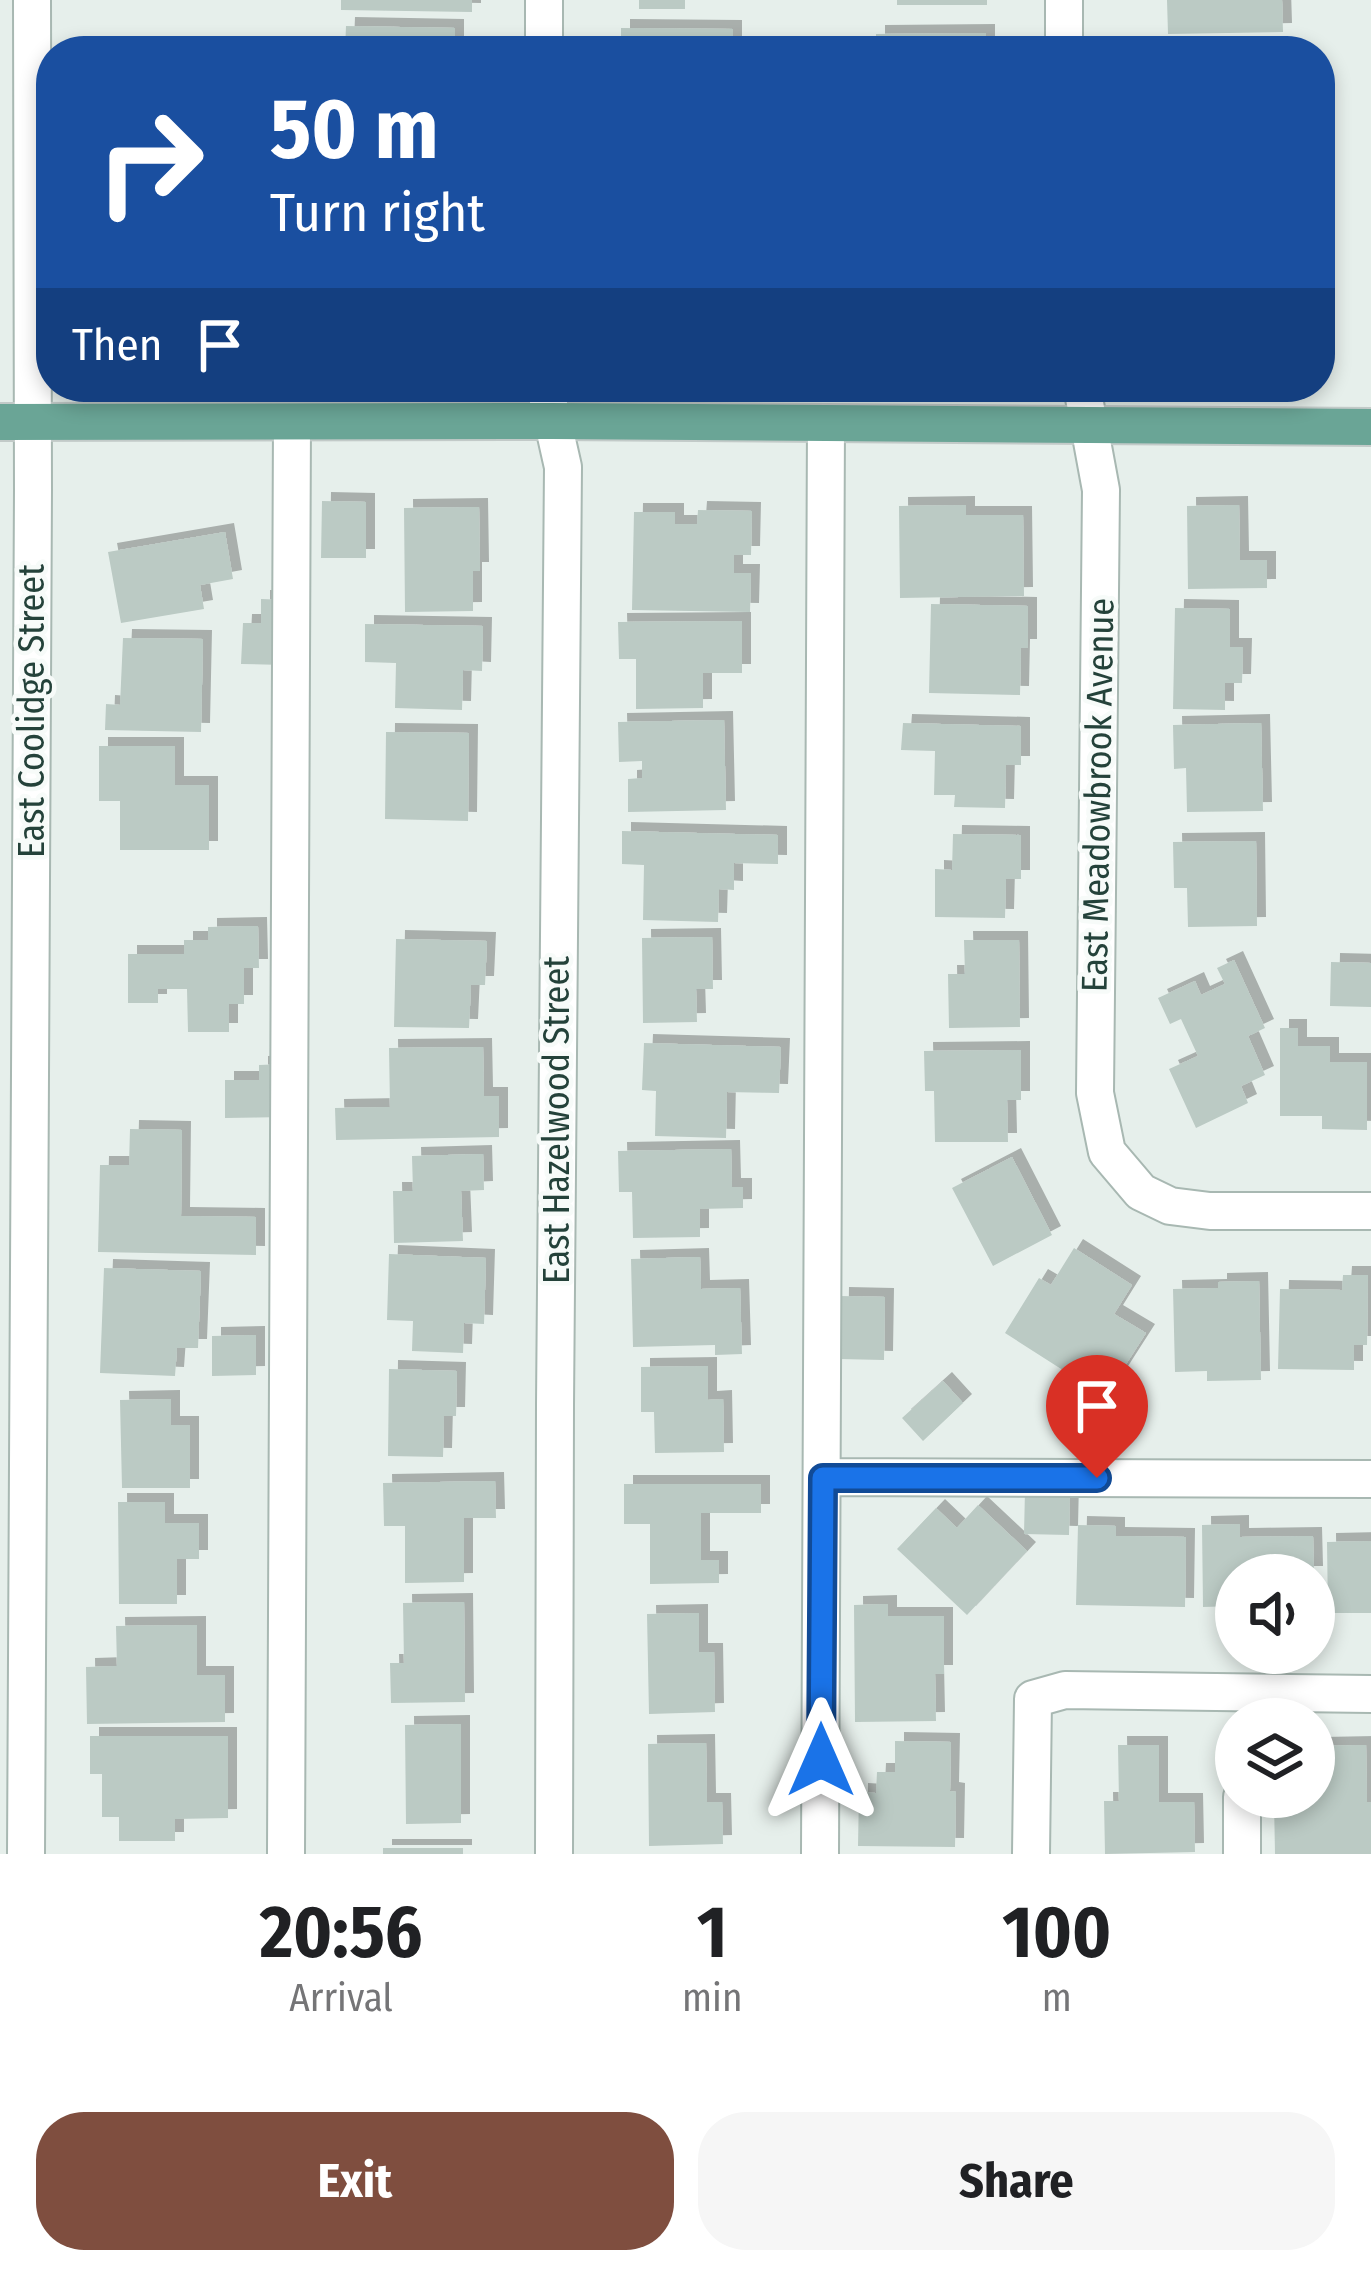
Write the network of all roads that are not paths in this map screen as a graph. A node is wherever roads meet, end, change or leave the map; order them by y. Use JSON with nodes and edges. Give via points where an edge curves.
{"nodes":[{"id":1,"x":32,"y":0,"type":"edge"},
{"id":2,"x":544,"y":0,"type":"edge"},
{"id":3,"x":1064,"y":0,"type":"edge"},
{"id":4,"x":544,"y":36,"type":"edge"},
{"id":5,"x":1064,"y":36,"type":"edge"},
{"id":6,"x":1085,"y":402,"type":"edge"},
{"id":7,"x":549,"y":404,"type":"edge"},
{"id":8,"x":292,"y":422,"type":"junction"},
{"id":9,"x":17,"y":423,"type":"edge"},
{"id":10,"x":826,"y":423,"type":"junction"},
{"id":11,"x":1089,"y":424,"type":"junction"},
{"id":12,"x":1371,"y":427,"type":"edge"},
{"id":13,"x":1371,"y":1211,"type":"edge"},
{"id":14,"x":823,"y":1478,"type":"junction"},
{"id":15,"x":1371,"y":1479,"type":"edge"},
{"id":16,"x":1371,"y":1694,"type":"edge"},
{"id":17,"x":1328,"y":1698,"type":"edge"},
{"id":18,"x":1215,"y":1703,"type":"edge"},
{"id":19,"x":1242,"y":1818,"type":"edge"},
{"id":20,"x":26,"y":1854,"type":"edge"},
{"id":21,"x":286,"y":1854,"type":"edge"},
{"id":22,"x":554,"y":1854,"type":"edge"},
{"id":23,"x":820,"y":1854,"type":"edge"},
{"id":24,"x":1031,"y":1854,"type":"edge"},
{"id":25,"x":1242,"y":1854,"type":"edge"}],
"edges":[{"from":1,"to":9,"type":"street","name":"East Coolidge Street"},
{"from":2,"to":4,"type":"street"},
{"from":3,"to":5,"type":"street"},
{"from":6,"to":11,"type":"street","name":"East Meadowbrook Avenue"},
{"from":7,"to":8,"type":"main road"},
{"from":7,"to":10,"type":"main road"},
{"from":7,"to":22,"type":"street","name":"East Hazelwood Street","via":[[563,467]]},
{"from":8,"to":9,"type":"main road"},
{"from":8,"to":21,"type":"street"},
{"from":9,"to":20,"type":"street","name":"East Coolidge Street"},
{"from":10,"to":11,"type":"main road"},
{"from":10,"to":14,"type":"street"},
{"from":11,"to":12,"type":"main road"},
{"from":11,"to":13,"type":"street","name":"East Meadowbrook Avenue","via":[[1102,490],[1095,1094],[1107,1152],[1141,1192],[1170,1206]]},
{"from":14,"to":15,"type":"street"},
{"from":14,"to":23,"type":"street"},
{"from":16,"to":17,"type":"street"},
{"from":18,"to":24,"type":"street","via":[[1065,1690],[1033,1699]]},
{"from":19,"to":25,"type":"street"}]}
